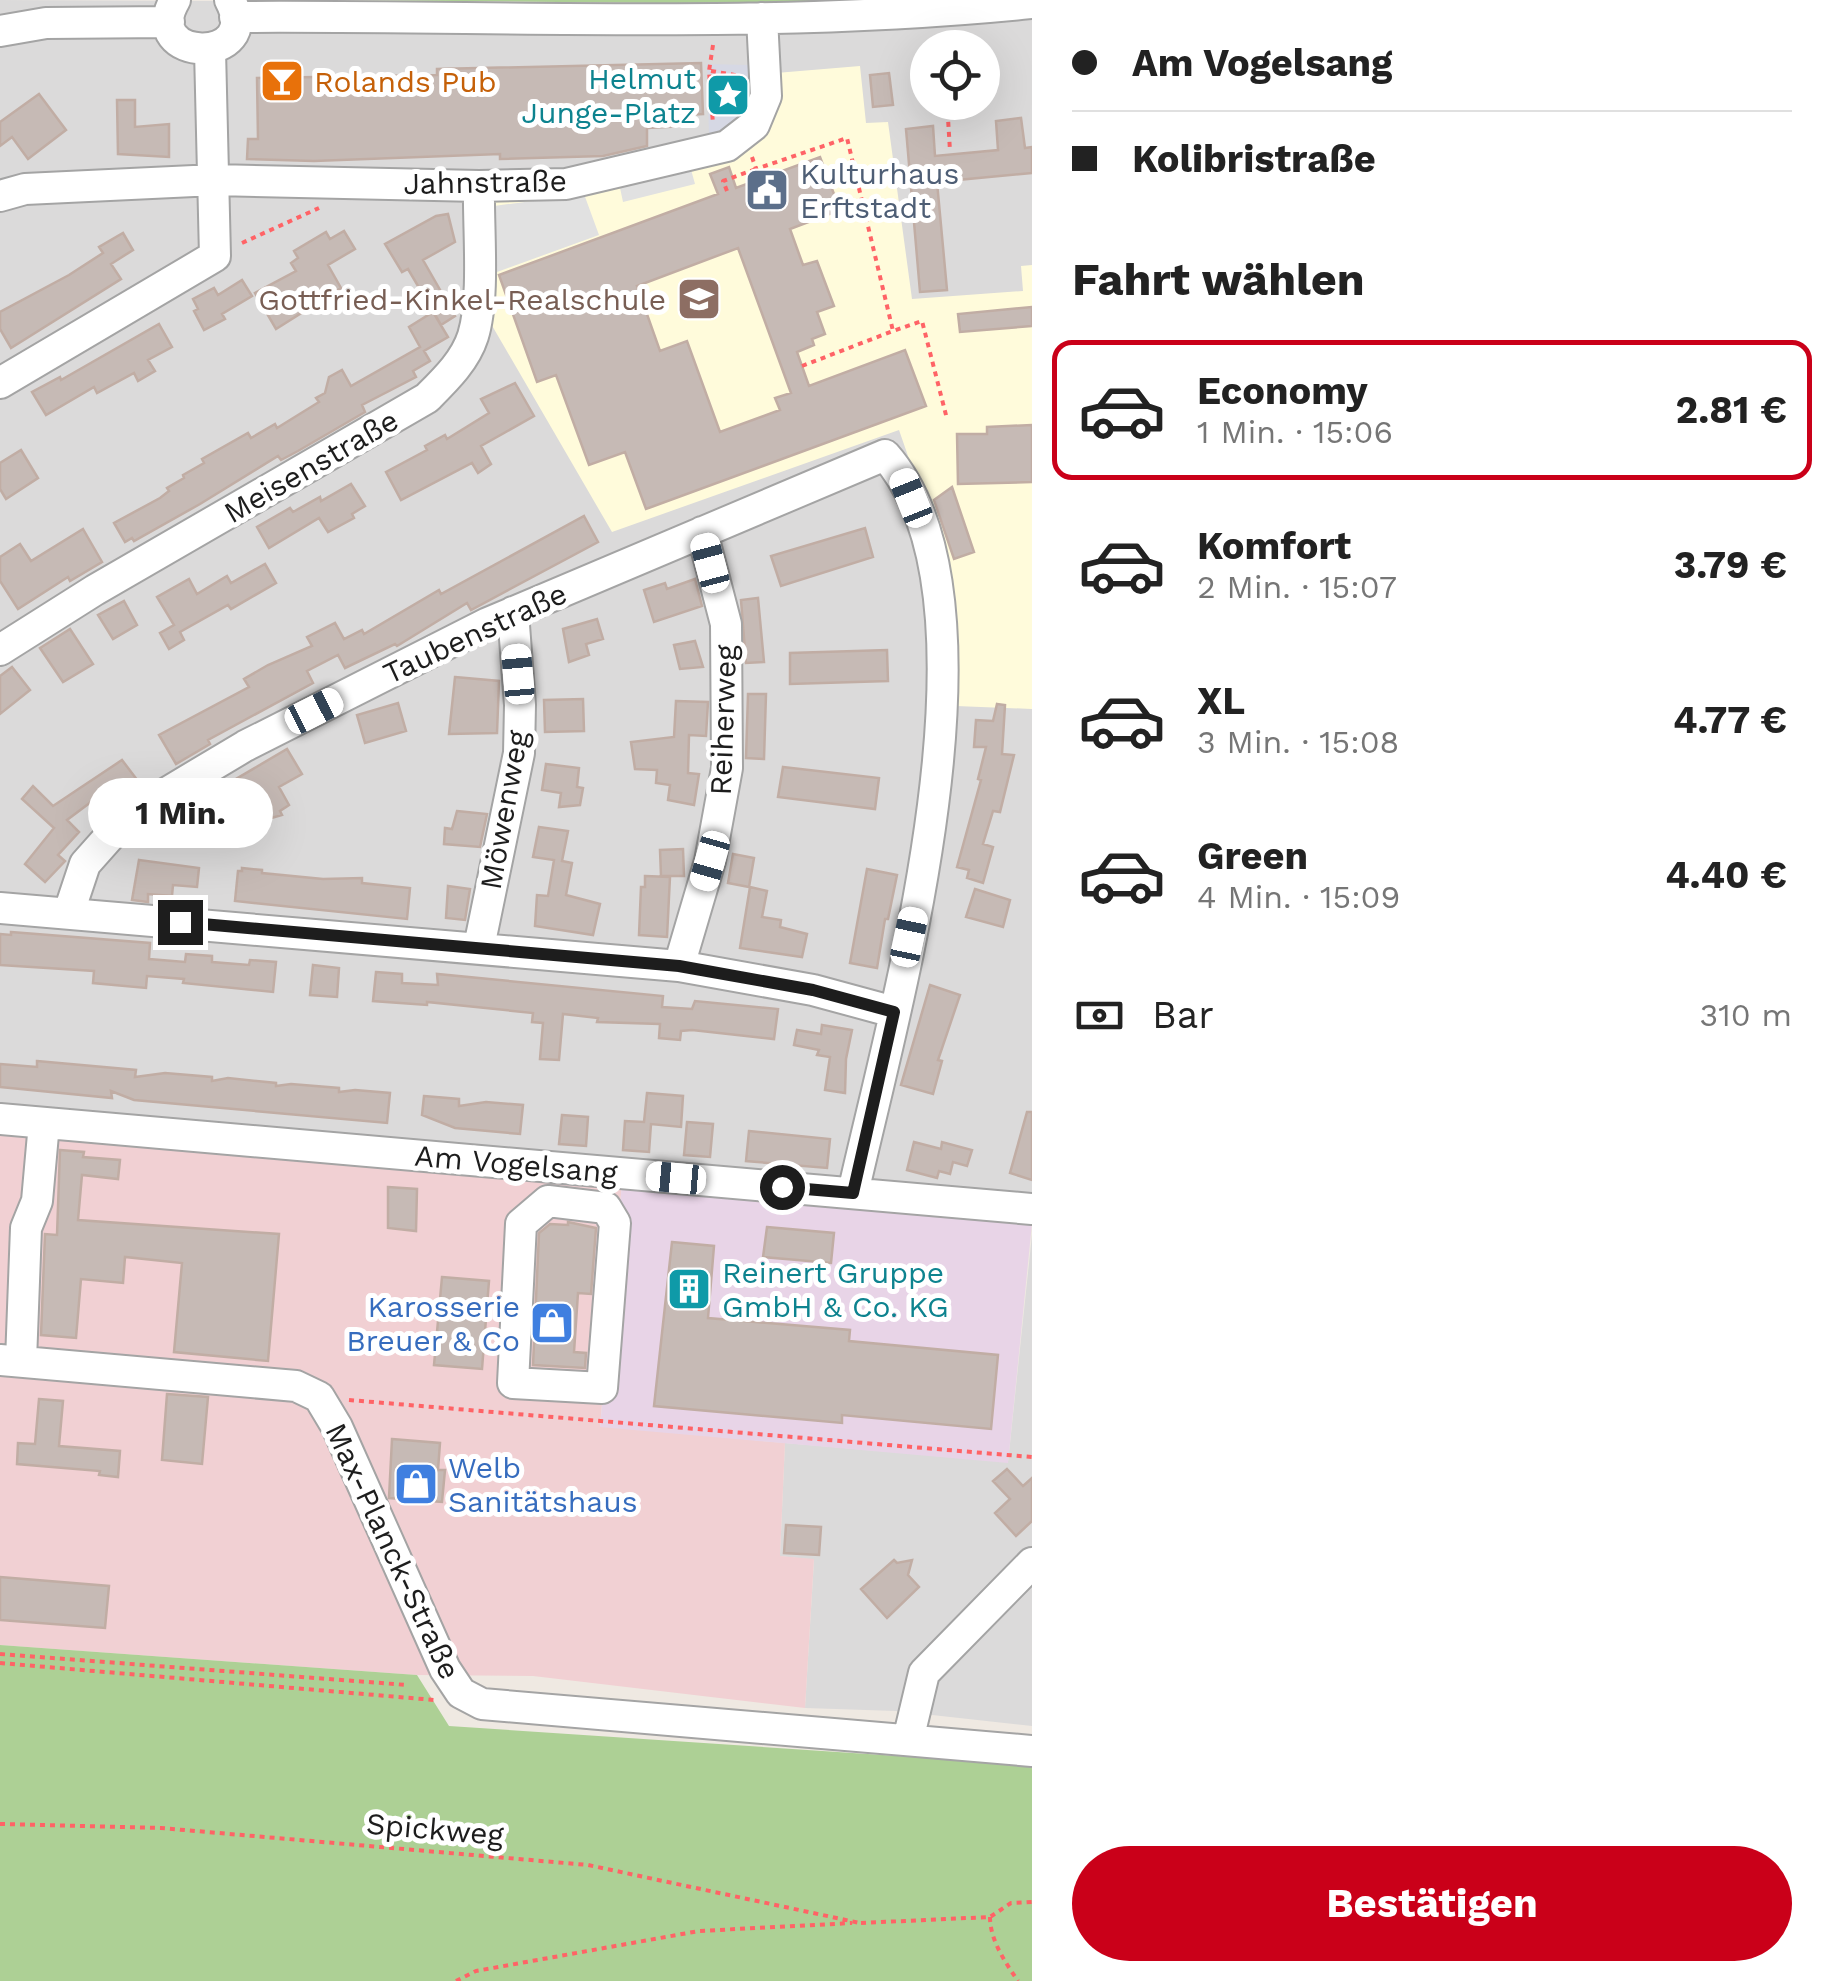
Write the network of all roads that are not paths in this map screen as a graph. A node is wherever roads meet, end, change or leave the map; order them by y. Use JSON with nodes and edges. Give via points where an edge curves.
{"nodes":[{"id":1,"x":1032,"y":3,"type":"edge"},
{"id":2,"x":233,"y":8,"type":"edge"},
{"id":3,"x":172,"y":11,"type":"edge"},
{"id":4,"x":762,"y":18,"type":"junction"},
{"id":5,"x":0,"y":31,"type":"edge"},
{"id":6,"x":210,"y":50,"type":"junction"},
{"id":7,"x":215,"y":180,"type":"junction"},
{"id":8,"x":479,"y":186,"type":"junction"},
{"id":9,"x":0,"y":196,"type":"edge"},
{"id":10,"x":0,"y":384,"type":"edge"},
{"id":11,"x":702,"y":532,"type":"junction"},
{"id":12,"x":513,"y":612,"type":"junction"},
{"id":13,"x":0,"y":650,"type":"edge"},
{"id":14,"x":0,"y":908,"type":"edge"},
{"id":15,"x":68,"y":912,"type":"junction"},
{"id":16,"x":478,"y":947,"type":"junction"},
{"id":17,"x":679,"y":966,"type":"junction"},
{"id":18,"x":894,"y":1012,"type":"junction"},
{"id":19,"x":0,"y":1119,"type":"edge"},
{"id":20,"x":44,"y":1123,"type":"junction"},
{"id":21,"x":570,"y":1168,"type":"junction"},
{"id":22,"x":853,"y":1193,"type":"junction"},
{"id":23,"x":566,"y":1203,"type":"junction"},
{"id":24,"x":1032,"y":1210,"type":"edge"},
{"id":25,"x":10,"y":1360,"type":"edge"},
{"id":26,"x":1032,"y":1562,"type":"edge"},
{"id":27,"x":908,"y":1740,"type":"junction"},
{"id":28,"x":1032,"y":1751,"type":"edge"}],
"edges":[{"from":1,"to":4,"type":"street"},
{"from":2,"to":4,"type":"street"},
{"from":2,"to":6,"type":"street","via":[[232,32]]},
{"from":3,"to":5,"type":"street"},
{"from":3,"to":6,"type":"street","via":[[173,35],[194,50]]},
{"from":4,"to":8,"type":"street","name":"Jahnstraße","via":[[766,96],[754,125],[727,146],[566,184]]},
{"from":6,"to":7,"type":"street"},
{"from":7,"to":8,"type":"street","name":"Jahnstraße"},
{"from":7,"to":9,"type":"street","name":"Jahnstraße","via":[[25,189]]},
{"from":7,"to":10,"type":"street","via":[[214,256]]},
{"from":8,"to":13,"type":"street","name":"Meisenstraße","via":[[472,337],[427,398]]},
{"from":11,"to":12,"type":"street","name":"Taubenstraße"},
{"from":11,"to":17,"type":"street","name":"Reiherweg","via":[[726,624],[728,768]]},
{"from":11,"to":18,"type":"street","name":"Taubenstraße","via":[[885,455],[900,472],[932,550],[943,616],[932,824]]},
{"from":12,"to":15,"type":"street","name":"Taubenstraße","via":[[245,746],[148,804],[85,864]]},
{"from":12,"to":16,"type":"street","name":"Möwenweg","via":[[519,753]]},
{"from":14,"to":15,"type":"street"},
{"from":15,"to":16,"type":"street"},
{"from":16,"to":17,"type":"street"},
{"from":17,"to":18,"type":"street"},
{"from":18,"to":22,"type":"street"},
{"from":19,"to":20,"type":"street","name":"Am Vogelsang"},
{"from":20,"to":21,"type":"street","name":"Am Vogelsang"},
{"from":20,"to":25,"type":"street"},
{"from":21,"to":22,"type":"street","name":"Am Vogelsang"},
{"from":21,"to":23,"type":"street"},
{"from":22,"to":24,"type":"street","name":"Am Vogelsang"},
{"from":23,"to":23,"type":"street","via":[[548,1201],[520,1224],[513,1382],[602,1388],[615,1224],[606,1208]]},
{"from":25,"to":27,"type":"street","name":"Max-Planck-Straße","via":[[296,1386],[318,1397],[445,1670],[462,1693],[482,1704]]},
{"from":26,"to":27,"type":"street","via":[[924,1672]]},
{"from":27,"to":28,"type":"street","name":"Max-Planck-Straße"}]}
